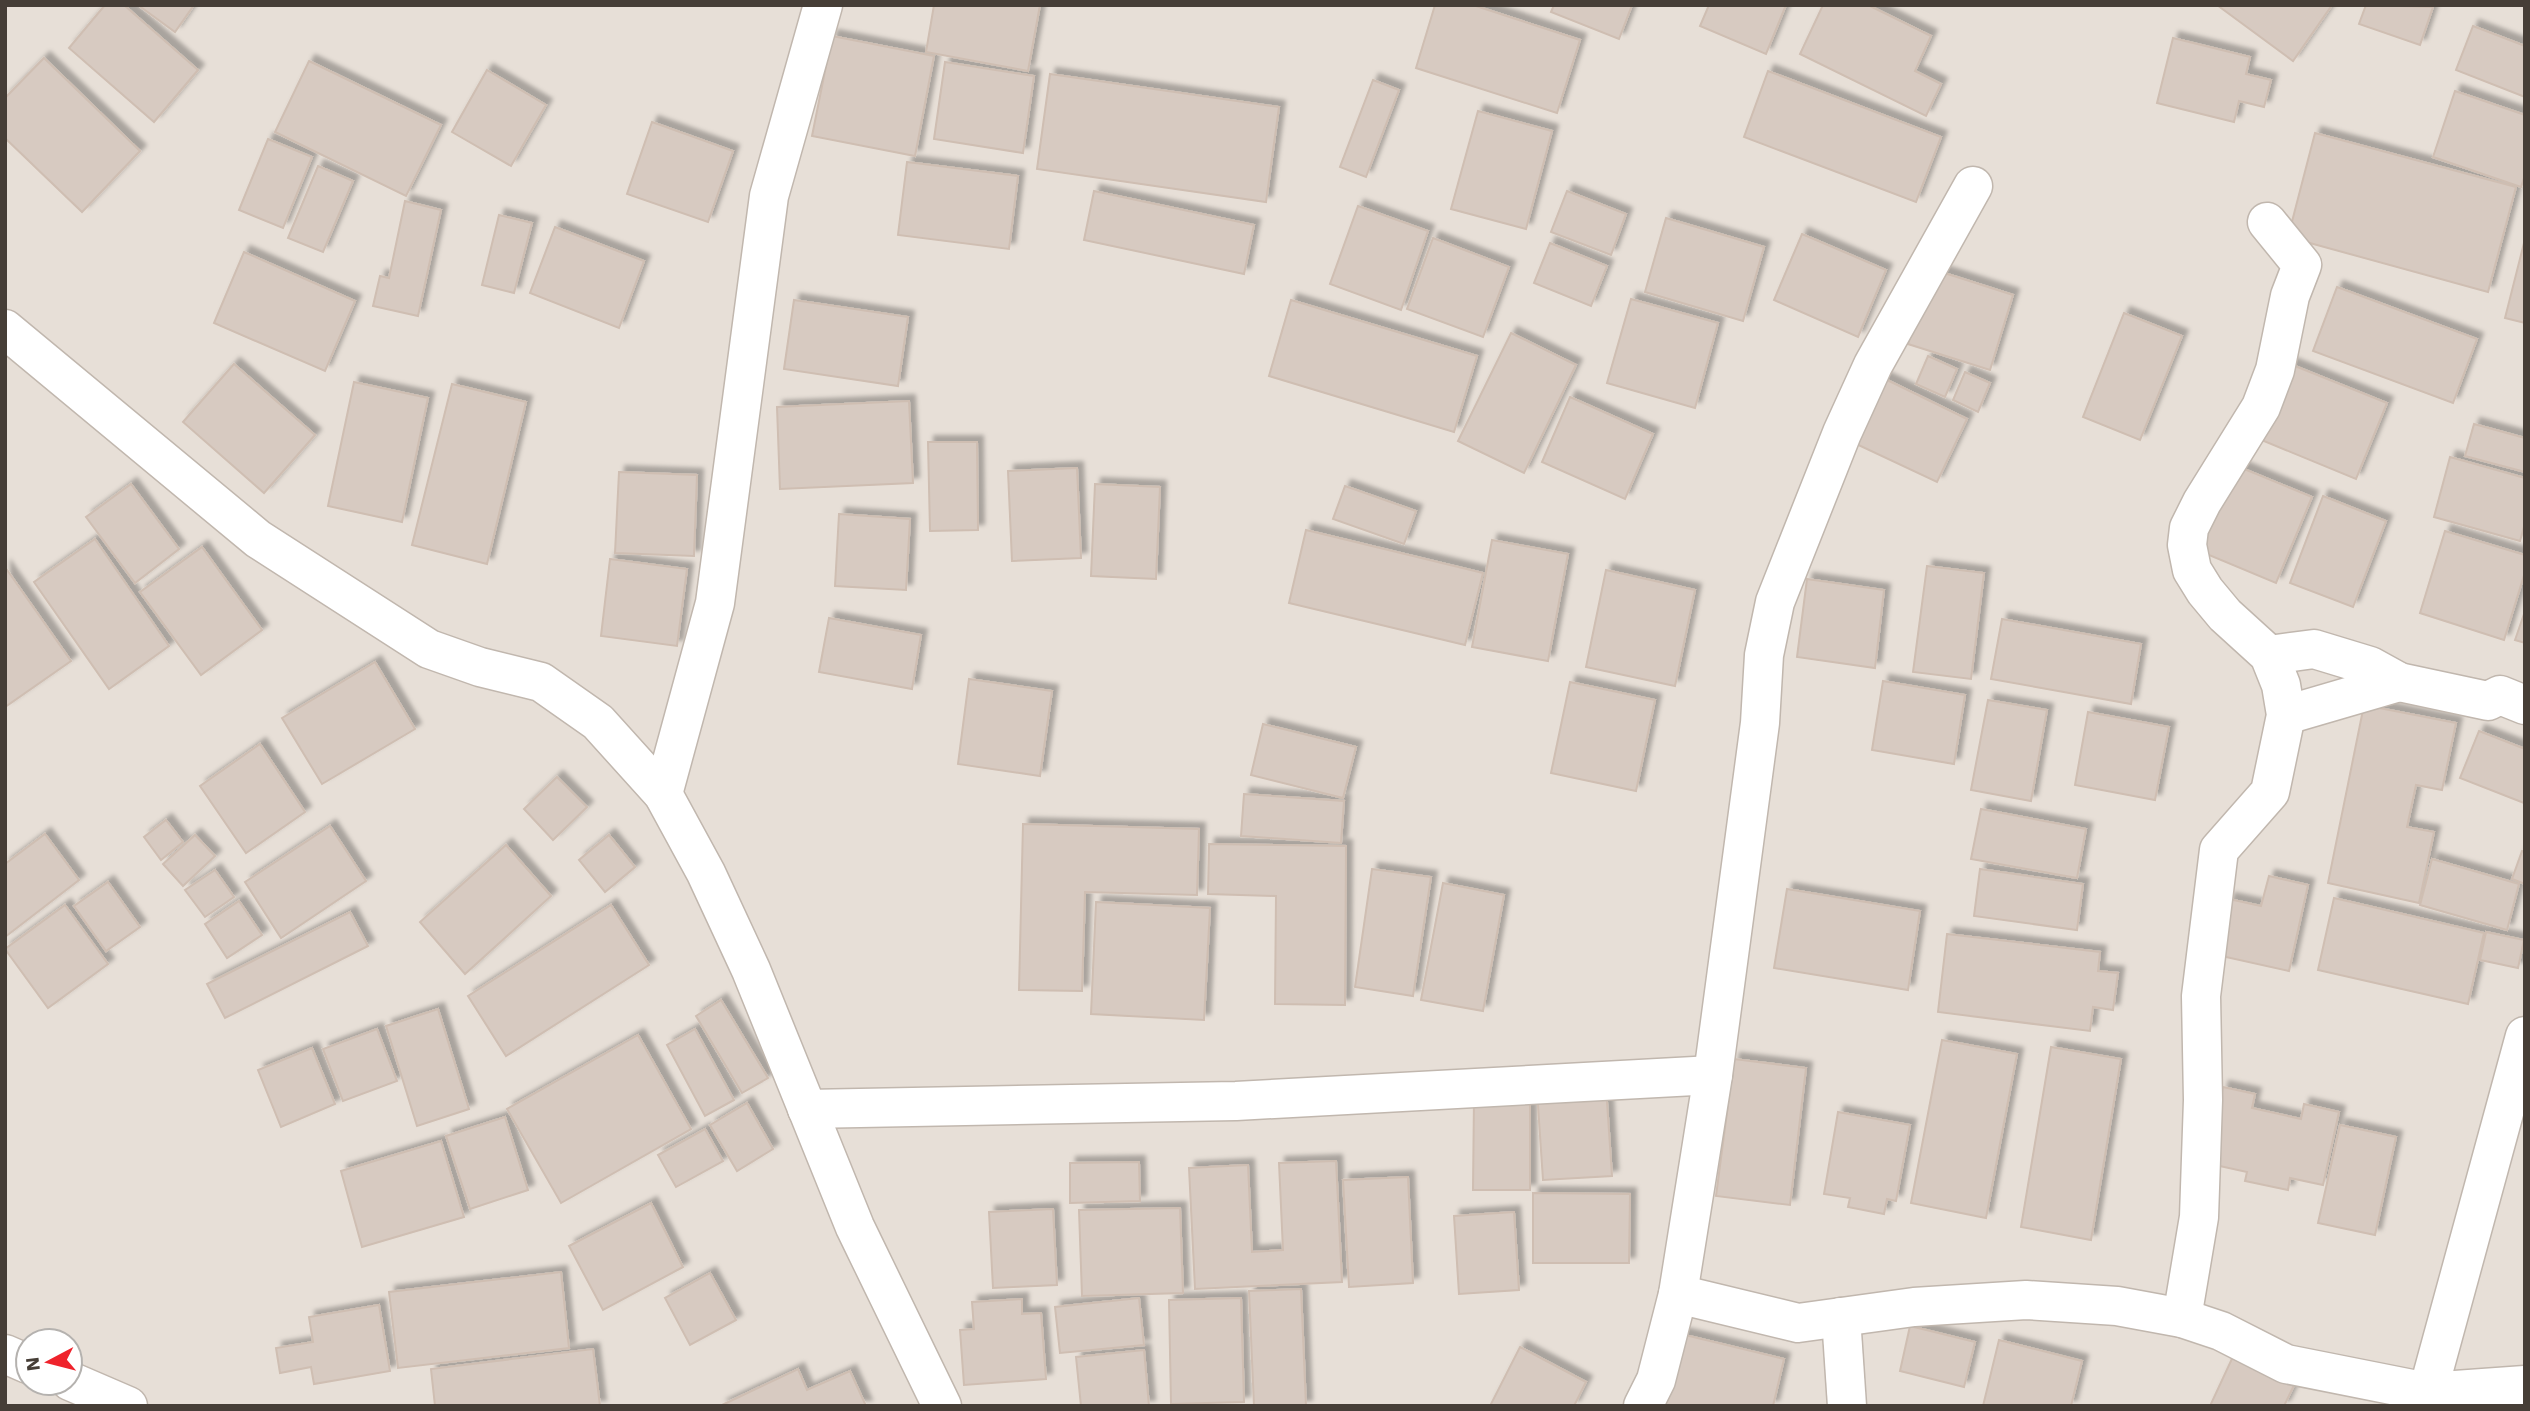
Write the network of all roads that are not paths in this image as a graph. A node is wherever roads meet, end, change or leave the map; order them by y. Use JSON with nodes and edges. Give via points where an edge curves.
{"nodes":[{"id":1,"x":823,"y":5,"type":"edge"},
{"id":2,"x":1973,"y":186,"type":"dead end"},
{"id":3,"x":2267,"y":222,"type":"dead end"},
{"id":4,"x":5,"y":329,"type":"edge"},
{"id":5,"x":2269,"y":655,"type":"junction"},
{"id":6,"x":2399,"y":682,"type":"junction"},
{"id":7,"x":2525,"y":705,"type":"edge"},
{"id":8,"x":2286,"y":715,"type":"junction"},
{"id":9,"x":663,"y":794,"type":"junction"},
{"id":10,"x":2525,"y":1037,"type":"edge"},
{"id":11,"x":1713,"y":1075,"type":"junction"},
{"id":12,"x":807,"y":1109,"type":"junction"},
{"id":13,"x":1678,"y":1294,"type":"junction"},
{"id":14,"x":1841,"y":1317,"type":"junction"},
{"id":15,"x":2182,"y":1318,"type":"junction"},
{"id":16,"x":2525,"y":1385,"type":"edge"},
{"id":17,"x":84,"y":1387,"type":"edge"},
{"id":18,"x":2426,"y":1399,"type":"edge"},
{"id":19,"x":128,"y":1406,"type":"edge"},
{"id":20,"x":942,"y":1406,"type":"edge"},
{"id":21,"x":1643,"y":1406,"type":"edge"},
{"id":22,"x":1847,"y":1406,"type":"edge"}],
"edges":[{"from":1,"to":9,"type":"street","via":[[769,195],[715,603]]},
{"from":2,"to":11,"type":"street","via":[[1874,365],[1775,602],[1764,655],[1760,723]]},
{"from":3,"to":5,"type":"street","via":[[2302,265],[2261,407],[2202,502],[2186,545],[2192,570],[2205,591]]},
{"from":4,"to":9,"type":"street","via":[[258,539],[429,649],[541,682],[598,722]]},
{"from":5,"to":6,"type":"street","via":[[2314,649],[2370,666]]},
{"from":5,"to":8,"type":"street"},
{"from":6,"to":7,"type":"street","via":[[2488,701],[2500,695]]},
{"from":6,"to":8,"type":"street"},
{"from":8,"to":15,"type":"street","via":[[2270,792],[2219,850],[2201,996],[2199,1217]]},
{"from":9,"to":12,"type":"street","via":[[751,970]]},
{"from":10,"to":18,"type":"street"},
{"from":11,"to":12,"type":"street","via":[[1236,1101]]},
{"from":11,"to":13,"type":"street"},
{"from":12,"to":20,"type":"street","via":[[855,1227]]},
{"from":13,"to":14,"type":"street","via":[[1798,1323]]},
{"from":13,"to":21,"type":"street","via":[[1656,1380]]},
{"from":14,"to":15,"type":"street","via":[[2026,1300],[2117,1306]]},
{"from":14,"to":22,"type":"street"},
{"from":15,"to":18,"type":"street","via":[[2221,1331],[2286,1364]]},
{"from":16,"to":18,"type":"street"},
{"from":17,"to":19,"type":"street"}]}
